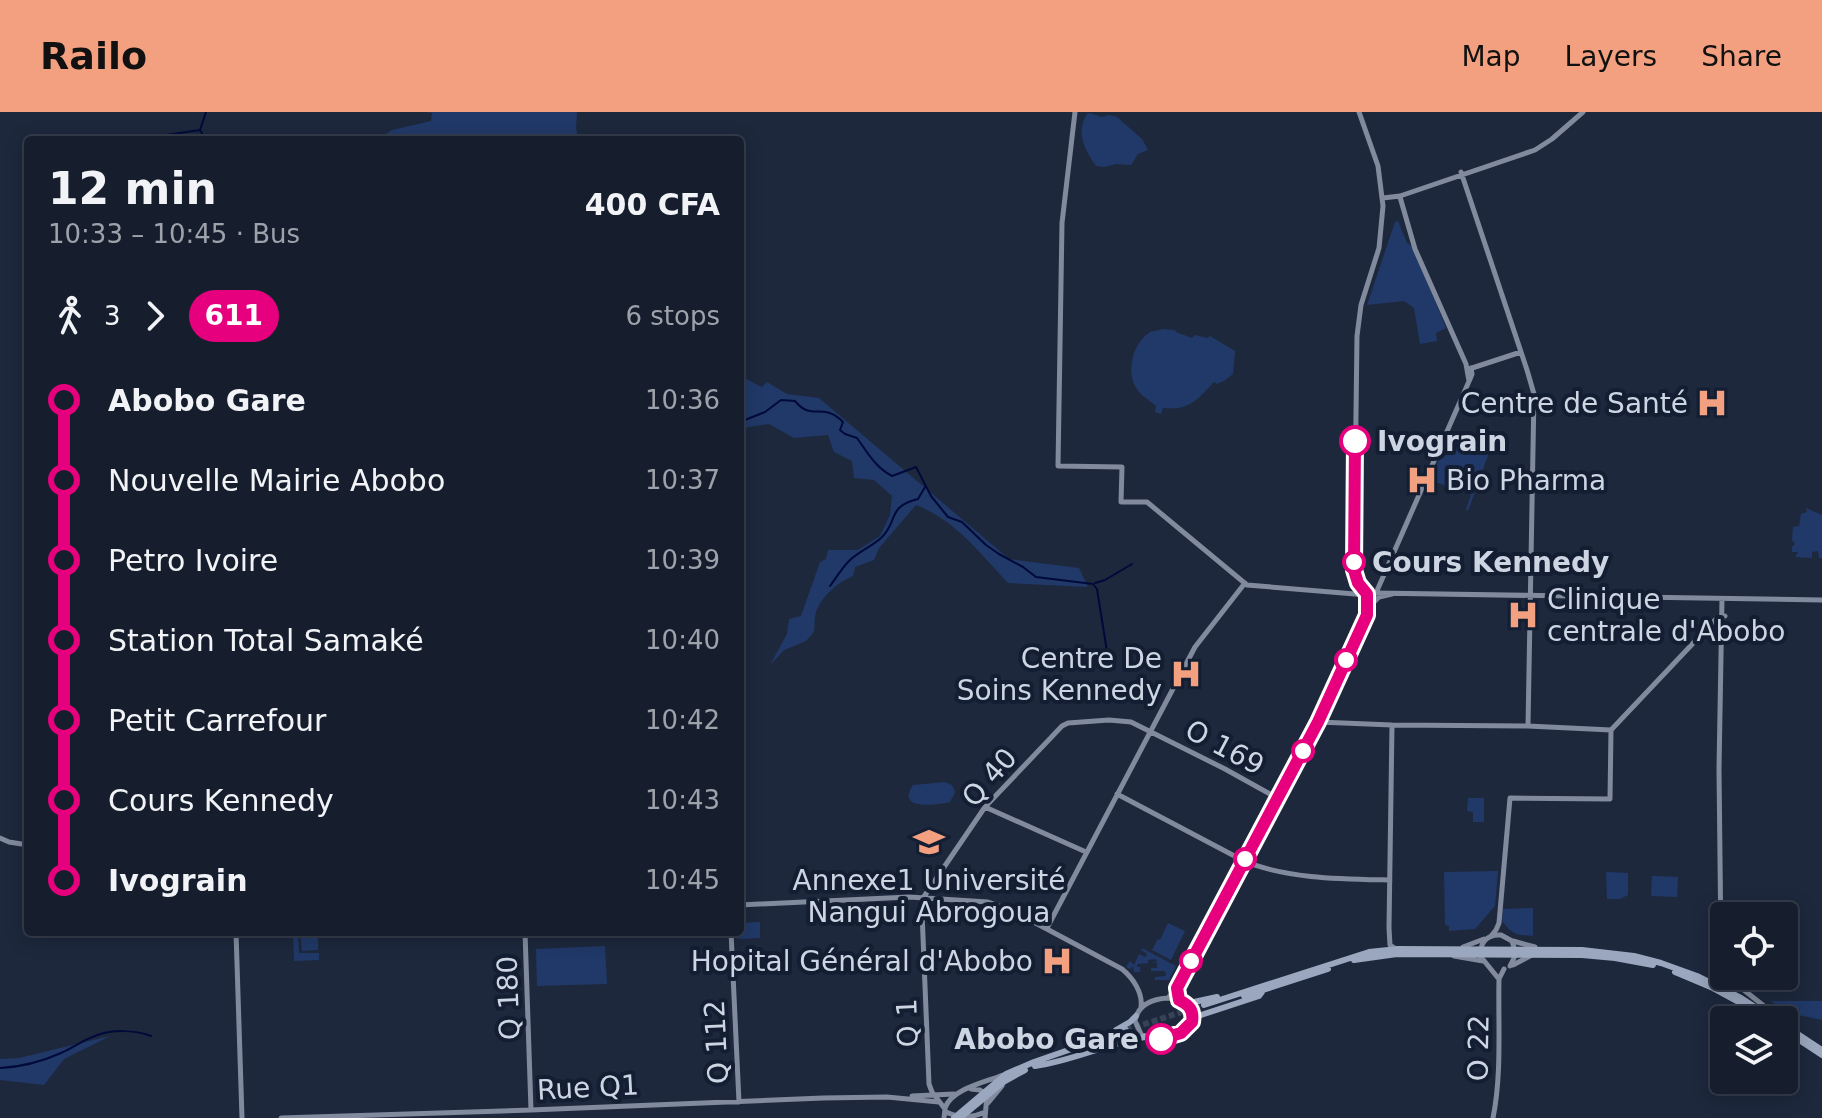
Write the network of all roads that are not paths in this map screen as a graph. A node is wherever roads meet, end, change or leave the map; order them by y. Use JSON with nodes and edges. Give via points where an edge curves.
{"nodes":[{"id":1,"x":1075,"y":112,"type":"edge"},
{"id":2,"x":1359,"y":112,"type":"edge"},
{"id":3,"x":1581,"y":112,"type":"edge"},
{"id":4,"x":1461,"y":174,"type":"junction"},
{"id":5,"x":1399,"y":195,"type":"junction"},
{"id":6,"x":1383,"y":198,"type":"junction"},
{"id":7,"x":1521,"y":352,"type":"junction"},
{"id":8,"x":1471,"y":369,"type":"junction"},
{"id":9,"x":1245,"y":583,"type":"junction"},
{"id":10,"x":1379,"y":585,"type":"junction"},
{"id":11,"x":1384,"y":593,"type":"junction"},
{"id":12,"x":1392,"y":594,"type":"junction"},
{"id":13,"x":1530,"y":595,"type":"junction"},
{"id":14,"x":1370,"y":596,"type":"junction"},
{"id":15,"x":1723,"y":599,"type":"junction"},
{"id":16,"x":1822,"y":600,"type":"edge"},
{"id":17,"x":1723,"y":616,"type":"junction"},
{"id":18,"x":1318,"y":722,"type":"junction"},
{"id":19,"x":1392,"y":725,"type":"junction"},
{"id":20,"x":1062,"y":726,"type":"joint"},
{"id":21,"x":1528,"y":726,"type":"junction"},
{"id":22,"x":1611,"y":730,"type":"junction"},
{"id":23,"x":1151,"y":731,"type":"junction"},
{"id":24,"x":1117,"y":794,"type":"junction"},
{"id":25,"x":1277,"y":798,"type":"junction"},
{"id":26,"x":985,"y":807,"type":"junction"},
{"id":27,"x":0,"y":838,"type":"edge"},
{"id":28,"x":24,"y":844,"type":"edge"},
{"id":29,"x":1086,"y":852,"type":"junction"},
{"id":30,"x":1244,"y":861,"type":"junction"},
{"id":31,"x":1390,"y":880,"type":"junction"},
{"id":32,"x":923,"y":898,"type":"junction"},
{"id":33,"x":1720,"y":902,"type":"edge"},
{"id":34,"x":744,"y":905,"type":"edge"},
{"id":35,"x":1499,"y":923,"type":"junction"},
{"id":36,"x":1047,"y":928,"type":"junction"},
{"id":37,"x":1505,"y":935,"type":"junction"},
{"id":38,"x":236,"y":936,"type":"edge"},
{"id":39,"x":525,"y":936,"type":"edge"},
{"id":40,"x":731,"y":936,"type":"edge"},
{"id":41,"x":1490,"y":937,"type":"junction"},
{"id":42,"x":1512,"y":941,"type":"junction"},
{"id":43,"x":1398,"y":949,"type":"junction"},
{"id":44,"x":1454,"y":949,"type":"junction"},
{"id":45,"x":1546,"y":949,"type":"junction"},
{"id":46,"x":1534,"y":951,"type":"junction"},
{"id":47,"x":1516,"y":952,"type":"junction"},
{"id":48,"x":1481,"y":954,"type":"junction"},
{"id":49,"x":1363,"y":958,"type":"junction"},
{"id":50,"x":1351,"y":965,"type":"dead end"},
{"id":51,"x":1507,"y":968,"type":"junction"},
{"id":52,"x":1492,"y":969,"type":"junction"},
{"id":53,"x":1499,"y":979,"type":"junction"},
{"id":54,"x":1177,"y":988,"type":"junction"},
{"id":55,"x":1261,"y":988,"type":"junction"},
{"id":56,"x":1744,"y":990,"type":"edge"},
{"id":57,"x":1140,"y":994,"type":"junction"},
{"id":58,"x":1168,"y":998,"type":"junction"},
{"id":59,"x":1150,"y":1001,"type":"junction"},
{"id":60,"x":1182,"y":1002,"type":"junction"},
{"id":61,"x":1747,"y":1006,"type":"edge"},
{"id":62,"x":1750,"y":1006,"type":"edge"},
{"id":63,"x":1764,"y":1006,"type":"edge"},
{"id":64,"x":1141,"y":1007,"type":"junction"},
{"id":65,"x":1205,"y":1007,"type":"tunnel mouth"},
{"id":66,"x":1136,"y":1016,"type":"junction"},
{"id":67,"x":1192,"y":1020,"type":"junction"},
{"id":68,"x":1127,"y":1032,"type":"tunnel mouth"},
{"id":69,"x":1145,"y":1037,"type":"junction"},
{"id":70,"x":1798,"y":1037,"type":"edge"},
{"id":71,"x":1822,"y":1052,"type":"edge"},
{"id":72,"x":1034,"y":1064,"type":"junction"},
{"id":73,"x":1006,"y":1077,"type":"junction"},
{"id":74,"x":929,"y":1085,"type":"junction"},
{"id":75,"x":966,"y":1090,"type":"junction"},
{"id":76,"x":955,"y":1094,"type":"junction"},
{"id":77,"x":945,"y":1095,"type":"junction"},
{"id":78,"x":924,"y":1096,"type":"junction"},
{"id":79,"x":935,"y":1096,"type":"junction"},
{"id":80,"x":986,"y":1097,"type":"junction"},
{"id":81,"x":898,"y":1098,"type":"junction"},
{"id":82,"x":739,"y":1102,"type":"junction"},
{"id":83,"x":941,"y":1102,"type":"junction"},
{"id":84,"x":531,"y":1110,"type":"junction"},
{"id":85,"x":945,"y":1112,"type":"edge"},
{"id":86,"x":985,"y":1115,"type":"edge"},
{"id":87,"x":974,"y":1117,"type":"edge"},
{"id":88,"x":242,"y":1118,"type":"edge"},
{"id":89,"x":281,"y":1118,"type":"edge"},
{"id":90,"x":958,"y":1118,"type":"edge"},
{"id":91,"x":1493,"y":1118,"type":"edge"}],
"edges":[{"from":1,"to":9,"type":"street","via":[[1062,223],[1058,466],[1122,467],[1121,502],[1147,502]]},
{"from":2,"to":6,"type":"street"},
{"from":3,"to":4,"type":"street","via":[[1533,148]]},
{"from":3,"to":4,"type":"street","via":[[1535,150]]},
{"from":4,"to":5,"type":"street"},
{"from":4,"to":7,"type":"street"},
{"from":5,"to":6,"type":"street"},
{"from":5,"to":8,"type":"street","via":[[1415,249]]},
{"from":6,"to":14,"type":"street","via":[[1379,248],[1357,336],[1354,562],[1356,579]]},
{"from":7,"to":8,"type":"street"},
{"from":7,"to":13,"type":"street","via":[[1534,394]]},
{"from":8,"to":10,"type":"street"},
{"from":9,"to":14,"type":"street"},
{"from":9,"to":23,"type":"street","via":[[1195,647]]},
{"from":10,"to":11,"type":"street"},
{"from":10,"to":14,"type":"street"},
{"from":11,"to":12,"type":"street"},
{"from":11,"to":14,"type":"street"},
{"from":12,"to":13,"type":"street"},
{"from":12,"to":14,"type":"street"},
{"from":13,"to":15,"type":"street"},
{"from":13,"to":21,"type":"street"},
{"from":14,"to":18,"type":"street","via":[[1367,615]]},
{"from":15,"to":16,"type":"street"},
{"from":15,"to":17,"type":"street"},
{"from":17,"to":22,"type":"street"},
{"from":17,"to":33,"type":"street"},
{"from":18,"to":19,"type":"street"},
{"from":18,"to":25,"type":"street"},
{"from":19,"to":21,"type":"street"},
{"from":19,"to":31,"type":"street"},
{"from":20,"to":23,"type":"street","name":"O 169","via":[[1128,721]]},
{"from":20,"to":26,"type":"street","name":"Q 40"},
{"from":21,"to":22,"type":"street"},
{"from":22,"to":35,"type":"street","via":[[1610,799],[1510,798]]},
{"from":23,"to":24,"type":"street"},
{"from":23,"to":25,"type":"street","name":"O 169"},
{"from":24,"to":29,"type":"street"},
{"from":24,"to":30,"type":"street"},
{"from":25,"to":30,"type":"street"},
{"from":26,"to":29,"type":"street"},
{"from":26,"to":32,"type":"street","name":"Q 40"},
{"from":27,"to":28,"type":"street"},
{"from":29,"to":36,"type":"street"},
{"from":30,"to":31,"type":"street","via":[[1278,871]]},
{"from":30,"to":54,"type":"street"},
{"from":31,"to":43,"type":"street","via":[[1390,945]]},
{"from":32,"to":34,"type":"street"},
{"from":32,"to":36,"type":"street","via":[[988,902]]},
{"from":32,"to":74,"type":"street","name":"Q 1"},
{"from":35,"to":37,"type":"street"},
{"from":35,"to":41,"type":"street"},
{"from":36,"to":57,"type":"street","via":[[1122,969]]},
{"from":37,"to":41,"type":"street"},
{"from":37,"to":42,"type":"street"},
{"from":38,"to":88,"type":"street"},
{"from":39,"to":84,"type":"street","name":"Q 180"},
{"from":40,"to":82,"type":"street","name":"Q 112"},
{"from":41,"to":44,"type":"street"},
{"from":41,"to":48,"type":"street"},
{"from":42,"to":46,"type":"street"},
{"from":42,"to":47,"type":"street"},
{"from":43,"to":44,"type":"main road"},
{"from":43,"to":55,"type":"main road","via":[[1354,956]]},
{"from":44,"to":48,"type":"main road"},
{"from":45,"to":46,"type":"main road"},
{"from":45,"to":47,"type":"main road"},
{"from":45,"to":62,"type":"main road","via":[[1609,952],[1661,963],[1714,983]]},
{"from":46,"to":47,"type":"main road"},
{"from":46,"to":51,"type":"street"},
{"from":46,"to":61,"type":"main road","via":[[1659,967]]},
{"from":47,"to":48,"type":"main road"},
{"from":47,"to":51,"type":"street"},
{"from":48,"to":49,"type":"main road"},
{"from":48,"to":52,"type":"street"},
{"from":49,"to":50,"type":"main road"},
{"from":49,"to":55,"type":"main road"},
{"from":51,"to":52,"type":"street"},
{"from":51,"to":53,"type":"street"},
{"from":52,"to":53,"type":"street"},
{"from":53,"to":91,"type":"street","name":"O 22"},
{"from":54,"to":58,"type":"street"},
{"from":54,"to":60,"type":"street"},
{"from":55,"to":60,"type":"main road"},
{"from":55,"to":65,"type":"main road"},
{"from":55,"to":67,"type":"main road","via":[[1259,996]]},
{"from":56,"to":63,"type":"street"},
{"from":57,"to":59,"type":"street"},
{"from":57,"to":64,"type":"street"},
{"from":58,"to":59,"type":"street"},
{"from":58,"to":60,"type":"street"},
{"from":59,"to":64,"type":"street"},
{"from":60,"to":67,"type":"street"},
{"from":64,"to":66,"type":"street"},
{"from":66,"to":69,"type":"street"},
{"from":66,"to":72,"type":"main road","via":[[1121,1028],[1053,1051]]},
{"from":67,"to":69,"type":"street","via":[[1173,1037]]},
{"from":68,"to":72,"type":"main road"},
{"from":69,"to":72,"type":"main road"},
{"from":70,"to":71,"type":"main road"},
{"from":72,"to":73,"type":"main road"},
{"from":73,"to":75,"type":"street","name":"Rue Q1"},
{"from":73,"to":80,"type":"main road"},
{"from":73,"to":80,"type":"street"},
{"from":74,"to":77,"type":"street"},
{"from":74,"to":78,"type":"street"},
{"from":74,"to":79,"type":"street","name":"Q 1"},
{"from":75,"to":76,"type":"street","name":"Rue Q1"},
{"from":75,"to":80,"type":"street","via":[[976,1089]]},
{"from":76,"to":77,"type":"street","name":"Rue Q1"},
{"from":76,"to":85,"type":"street"},
{"from":77,"to":79,"type":"street","name":"Rue Q1"},
{"from":78,"to":79,"type":"street","name":"Rue Q1"},
{"from":78,"to":81,"type":"street","name":"Rue Q1"},
{"from":79,"to":83,"type":"street","name":"Q 1"},
{"from":80,"to":86,"type":"street"},
{"from":80,"to":90,"type":"main road"},
{"from":81,"to":82,"type":"street","name":"Rue Q1"},
{"from":81,"to":83,"type":"street","name":"Rue Q1"},
{"from":82,"to":84,"type":"street","name":"Rue Q1"},
{"from":83,"to":85,"type":"street","name":"Q 1"},
{"from":84,"to":89,"type":"street","name":"Rue Q1"},
{"from":85,"to":90,"type":"street"},
{"from":86,"to":87,"type":"street"},
{"from":87,"to":90,"type":"street"}]}
